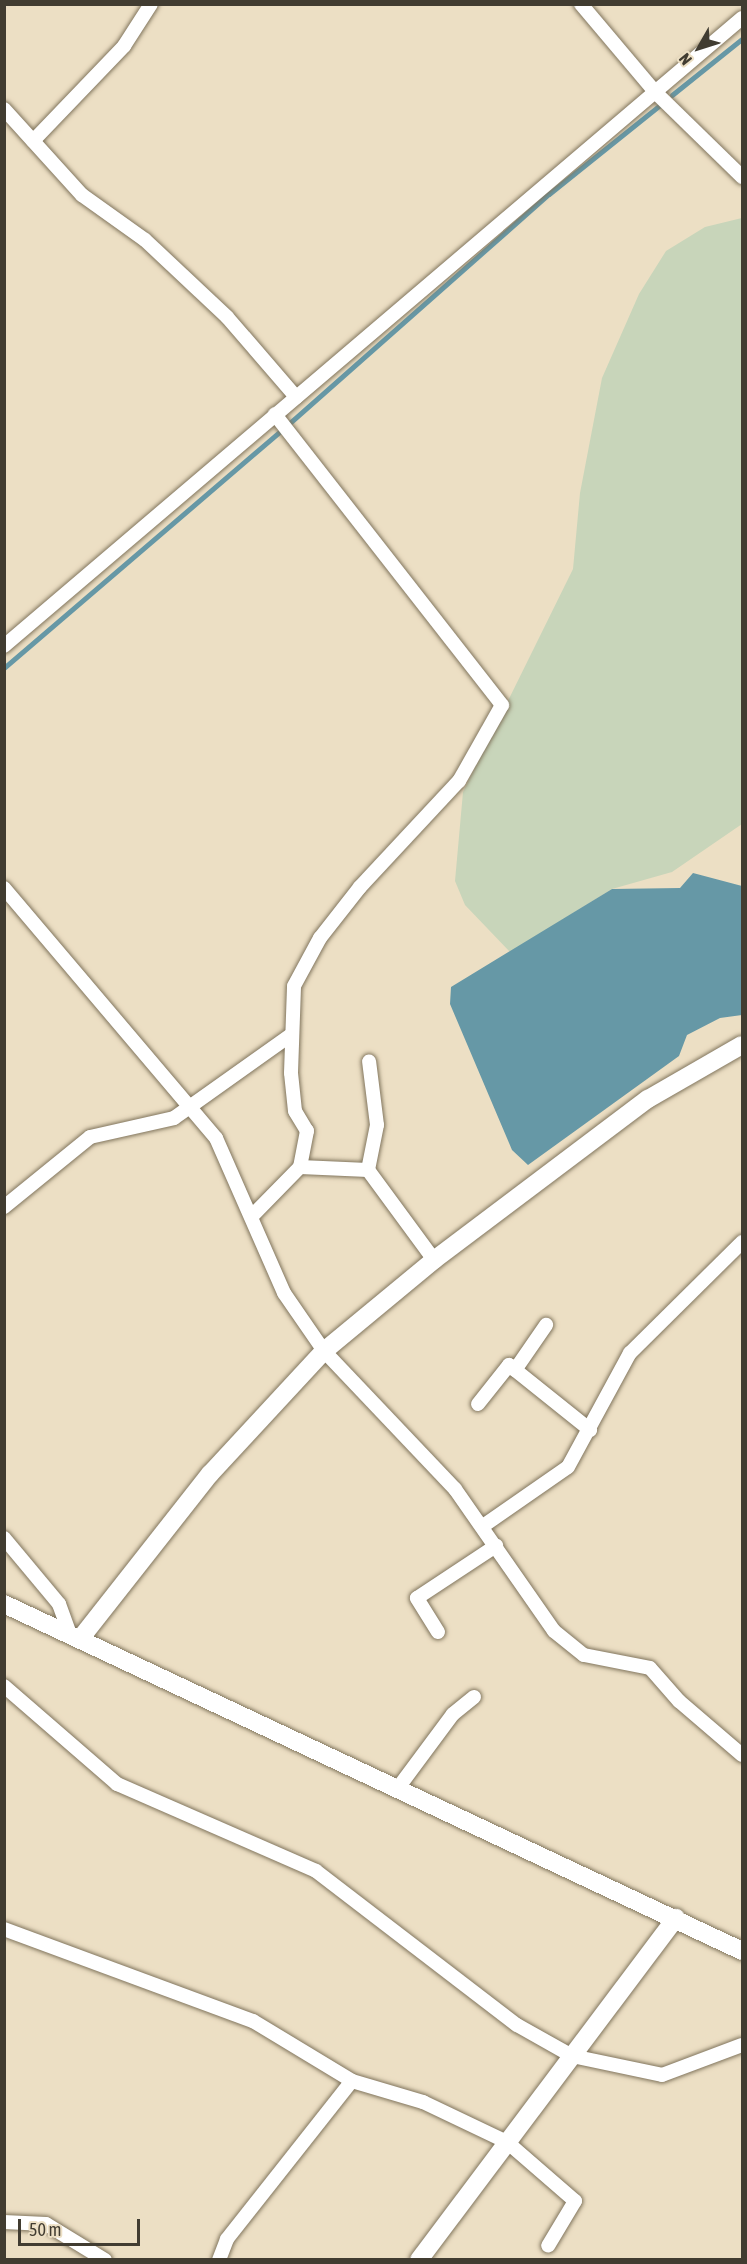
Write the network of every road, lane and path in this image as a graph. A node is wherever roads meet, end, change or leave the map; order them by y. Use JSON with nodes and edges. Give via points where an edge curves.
{"nodes":[{"id":1,"x":151,"y":4,"type":"edge"},
{"id":2,"x":581,"y":4,"type":"edge"},
{"id":3,"x":742,"y":18,"type":"edge"},
{"id":4,"x":655,"y":92,"type":"junction"},
{"id":5,"x":4,"y":109,"type":"edge"},
{"id":6,"x":33,"y":141,"type":"junction"},
{"id":7,"x":742,"y":177,"type":"edge"},
{"id":8,"x":296,"y":397,"type":"junction"},
{"id":9,"x":275,"y":414,"type":"junction"},
{"id":10,"x":4,"y":646,"type":"edge"},
{"id":11,"x":4,"y":888,"type":"edge"},
{"id":12,"x":291,"y":1035,"type":"junction"},
{"id":13,"x":742,"y":1045,"type":"edge"},
{"id":14,"x":369,"y":1061,"type":"dead end"},
{"id":15,"x":192,"y":1104,"type":"junction"},
{"id":16,"x":300,"y":1167,"type":"junction"},
{"id":17,"x":368,"y":1170,"type":"junction"},
{"id":18,"x":4,"y":1207,"type":"edge"},
{"id":19,"x":253,"y":1215,"type":"junction"},
{"id":20,"x":742,"y":1242,"type":"edge"},
{"id":21,"x":434,"y":1260,"type":"junction"},
{"id":22,"x":546,"y":1325,"type":"dead end"},
{"id":23,"x":324,"y":1351,"type":"junction"},
{"id":24,"x":515,"y":1370,"type":"junction"},
{"id":25,"x":478,"y":1404,"type":"dead end"},
{"id":26,"x":590,"y":1430,"type":"junction"},
{"id":27,"x":483,"y":1526,"type":"junction"},
{"id":28,"x":4,"y":1538,"type":"edge"},
{"id":29,"x":496,"y":1546,"type":"junction"},
{"id":30,"x":4,"y":1604,"type":"edge"},
{"id":31,"x":438,"y":1632,"type":"dead end"},
{"id":32,"x":75,"y":1637,"type":"junction"},
{"id":33,"x":4,"y":1686,"type":"edge"},
{"id":34,"x":474,"y":1696,"type":"dead end"},
{"id":35,"x":742,"y":1755,"type":"edge"},
{"id":36,"x":398,"y":1788,"type":"junction"},
{"id":37,"x":676,"y":1918,"type":"junction"},
{"id":38,"x":4,"y":1929,"type":"edge"},
{"id":39,"x":742,"y":1951,"type":"edge"},
{"id":40,"x":742,"y":2045,"type":"edge"},
{"id":41,"x":572,"y":2056,"type":"junction"},
{"id":42,"x":352,"y":2081,"type":"junction"},
{"id":43,"x":507,"y":2142,"type":"junction"},
{"id":44,"x":4,"y":2222,"type":"edge"},
{"id":45,"x":548,"y":2246,"type":"dead end"},
{"id":46,"x":105,"y":2259,"type":"edge"},
{"id":47,"x":219,"y":2259,"type":"edge"},
{"id":48,"x":419,"y":2259,"type":"edge"}],
"edges":[{"from":1,"to":6,"type":"street","via":[[102,71]]},
{"from":2,"to":4,"type":"street"},
{"from":3,"to":4,"type":"street"},
{"from":4,"to":7,"type":"street"},
{"from":4,"to":8,"type":"street"},
{"from":5,"to":6,"type":"street"},
{"from":6,"to":8,"type":"street","via":[[82,195],[145,240],[227,317]]},
{"from":8,"to":9,"type":"street"},
{"from":9,"to":10,"type":"street"},
{"from":9,"to":12,"type":"street","via":[[502,705],[459,781],[360,887],[320,938],[294,986]]},
{"from":11,"to":15,"type":"street"},
{"from":12,"to":15,"type":"street"},
{"from":12,"to":16,"type":"street","via":[[295,1111],[307,1131]]},
{"from":13,"to":21,"type":"street","via":[[648,1099]]},
{"from":14,"to":17,"type":"street","via":[[377,1125]]},
{"from":15,"to":18,"type":"street","via":[[174,1118],[90,1137]]},
{"from":15,"to":19,"type":"street","via":[[216,1138]]},
{"from":16,"to":17,"type":"street"},
{"from":16,"to":19,"type":"street"},
{"from":17,"to":21,"type":"street"},
{"from":19,"to":23,"type":"street","via":[[284,1293]]},
{"from":20,"to":26,"type":"street","via":[[630,1353]]},
{"from":21,"to":23,"type":"street"},
{"from":22,"to":24,"type":"street"},
{"from":23,"to":27,"type":"street"},
{"from":23,"to":32,"type":"street","via":[[210,1474]]},
{"from":24,"to":25,"type":"street","via":[[509,1365]]},
{"from":24,"to":26,"type":"street"},
{"from":26,"to":27,"type":"street","via":[[568,1467]]},
{"from":27,"to":29,"type":"street"},
{"from":28,"to":32,"type":"street","via":[[59,1604]]},
{"from":29,"to":31,"type":"street","via":[[417,1598]]},
{"from":29,"to":35,"type":"street","via":[[554,1631],[584,1655],[650,1668],[679,1701]]},
{"from":30,"to":32,"type":"street"},
{"from":32,"to":36,"type":"street"},
{"from":33,"to":41,"type":"street","via":[[117,1784],[316,1870],[517,2025]]},
{"from":34,"to":36,"type":"street","via":[[453,1714]]},
{"from":36,"to":37,"type":"street"},
{"from":37,"to":39,"type":"street"},
{"from":37,"to":41,"type":"street"},
{"from":38,"to":42,"type":"street","via":[[253,2021]]},
{"from":40,"to":41,"type":"street","via":[[662,2075]]},
{"from":41,"to":43,"type":"street"},
{"from":42,"to":43,"type":"street","via":[[423,2102]]},
{"from":42,"to":47,"type":"street","via":[[227,2239]]},
{"from":43,"to":45,"type":"street","via":[[575,2201]]},
{"from":43,"to":48,"type":"street"},
{"from":44,"to":46,"type":"street","via":[[46,2224]]}]}
